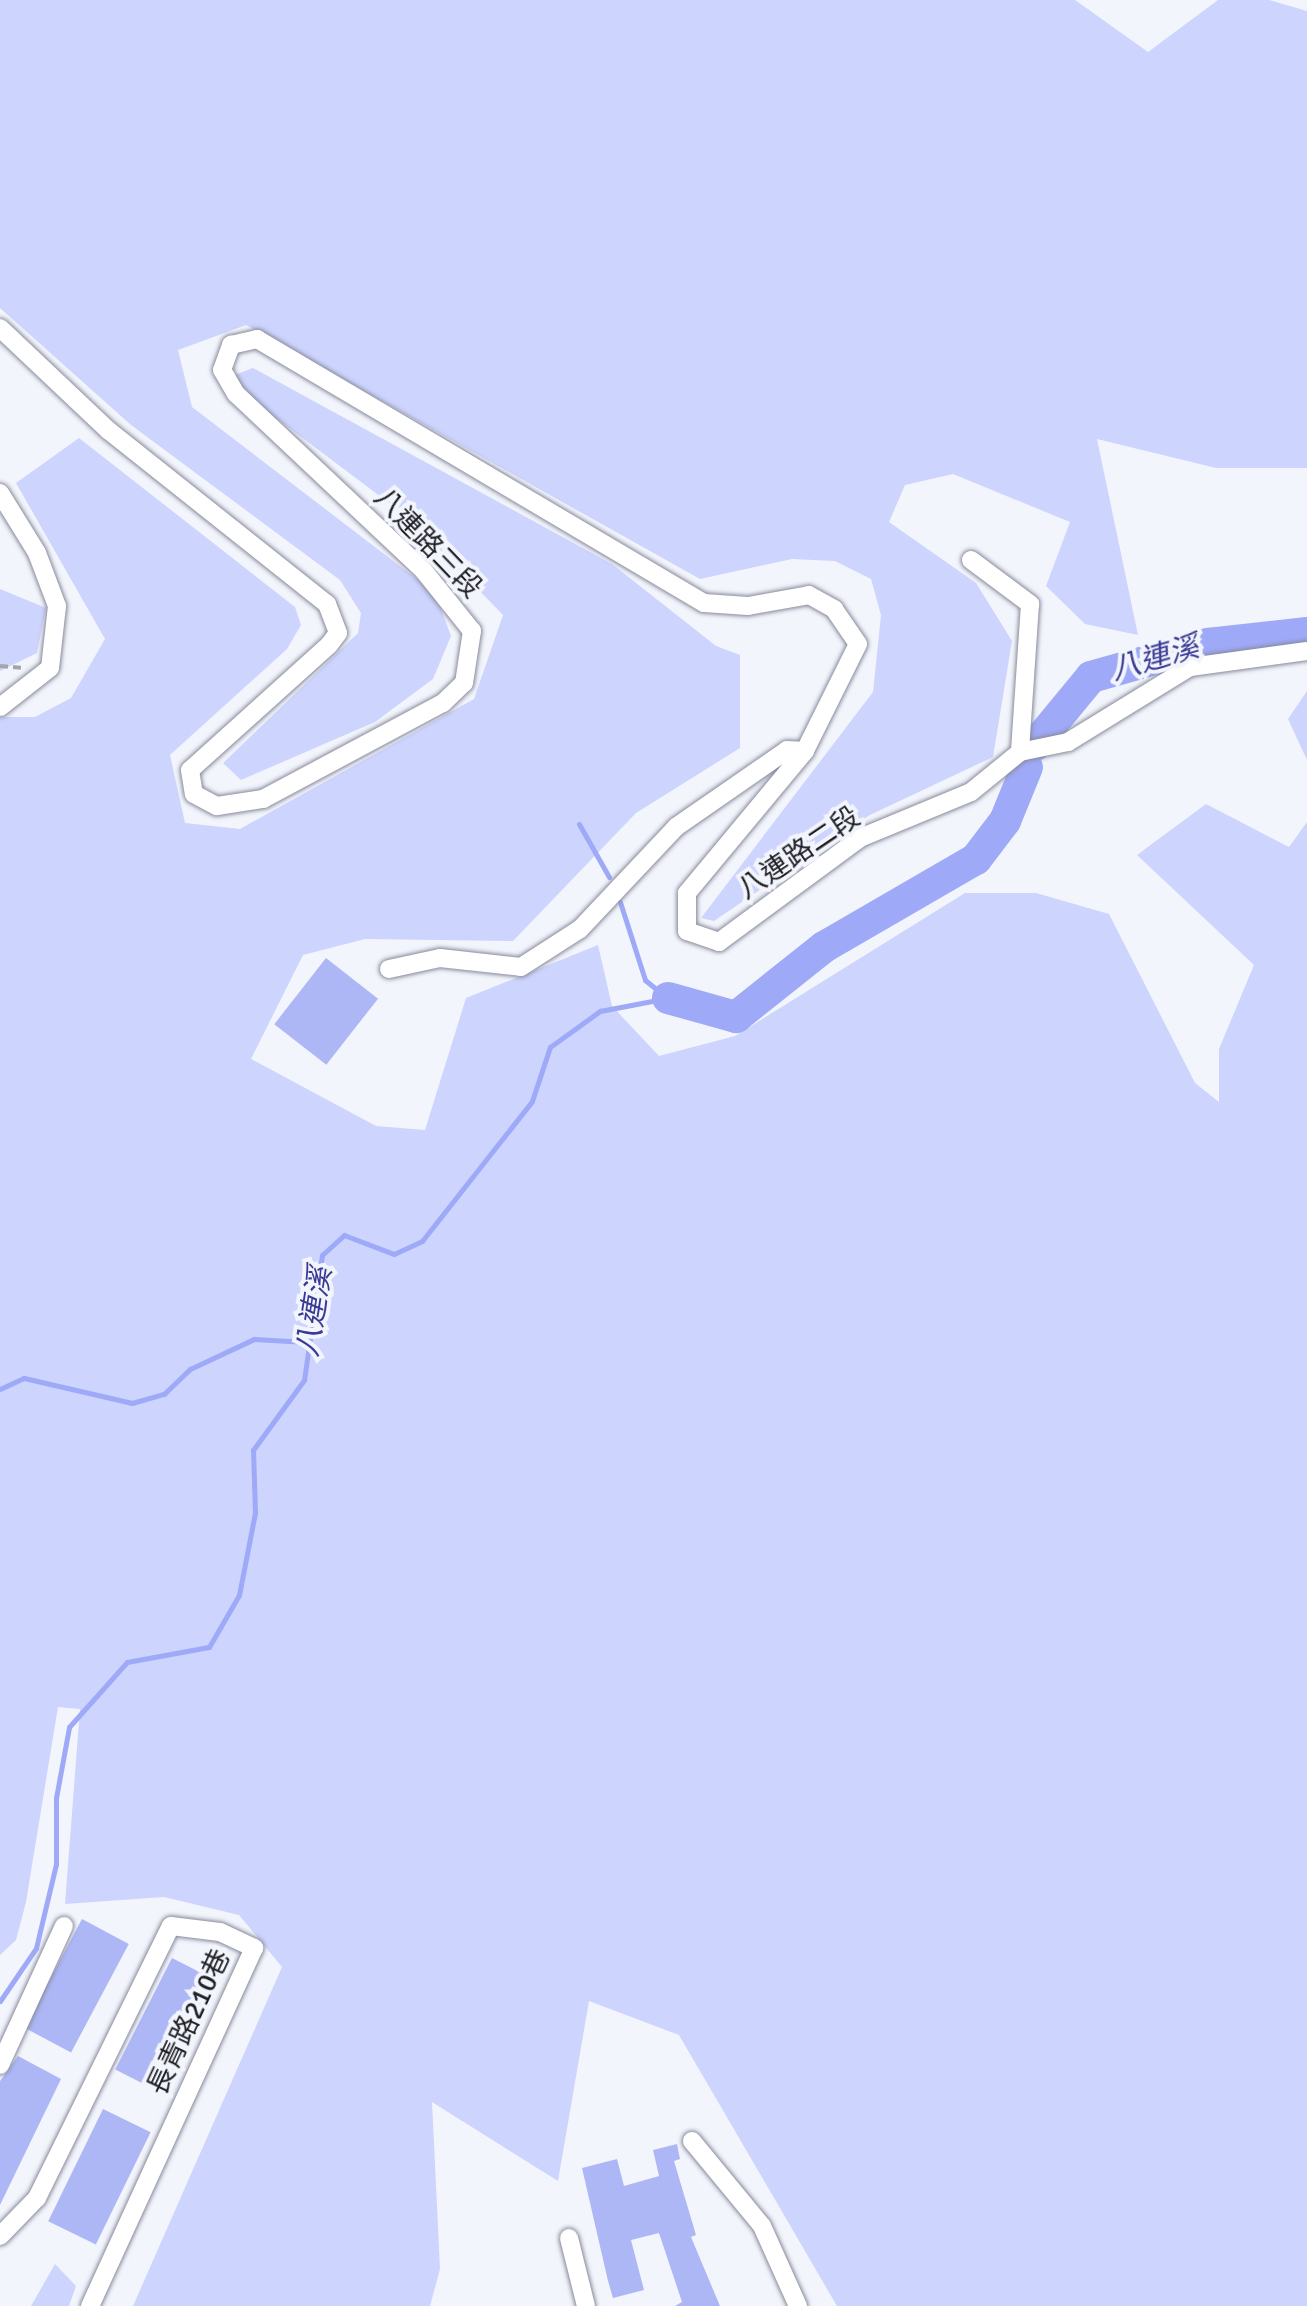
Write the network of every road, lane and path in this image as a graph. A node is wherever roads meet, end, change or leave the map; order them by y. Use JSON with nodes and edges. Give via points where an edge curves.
{"nodes":[{"id":1,"x":0,"y":328,"type":"edge"},
{"id":2,"x":0,"y":493,"type":"edge"},
{"id":3,"x":971,"y":560,"type":"dead end"},
{"id":4,"x":858,"y":644,"type":"joint"},
{"id":5,"x":1307,"y":651,"type":"edge"},
{"id":6,"x":0,"y":707,"type":"edge"},
{"id":7,"x":805,"y":751,"type":"junction"},
{"id":8,"x":1020,"y":752,"type":"junction"},
{"id":9,"x":389,"y":969,"type":"dead end"},
{"id":10,"x":64,"y":1926,"type":"dead end"},
{"id":11,"x":0,"y":2065,"type":"edge"},
{"id":12,"x":692,"y":2141,"type":"dead end"},
{"id":13,"x":0,"y":2236,"type":"edge"},
{"id":14,"x":569,"y":2238,"type":"dead end"},
{"id":15,"x":90,"y":2306,"type":"edge"},
{"id":16,"x":586,"y":2306,"type":"edge"},
{"id":17,"x":798,"y":2306,"type":"edge"}],
"edges":[{"from":1,"to":4,"type":"street","name":"八連路三段","via":[[108,430],[328,604],[338,633],[329,645],[190,770],[194,794],[217,806],[262,799],[443,703],[464,684],[472,631],[423,570],[236,394],[222,370],[231,345],[256,339],[704,602],[748,606],[809,595],[834,609]]},
{"from":2,"to":6,"type":"street","via":[[37,553],[57,606],[50,668]]},
{"from":3,"to":8,"type":"street","via":[[1030,604]]},
{"from":4,"to":7,"type":"street","name":"八連路二段"},
{"from":5,"to":8,"type":"street","name":"八連路二段","via":[[1190,667],[1068,742]]},
{"from":7,"to":8,"type":"street","name":"八連路二段","via":[[687,893],[687,931],[719,942],[860,838],[971,792]]},
{"from":7,"to":9,"type":"street","via":[[787,750],[676,827],[580,929],[521,967],[440,958]]},
{"from":10,"to":11,"type":"street"},
{"from":12,"to":17,"type":"street","via":[[762,2226]]},
{"from":13,"to":15,"type":"street","name":"長青路210巷","via":[[37,2198],[171,1926],[220,1932],[254,1948]]},
{"from":14,"to":16,"type":"street"}]}
